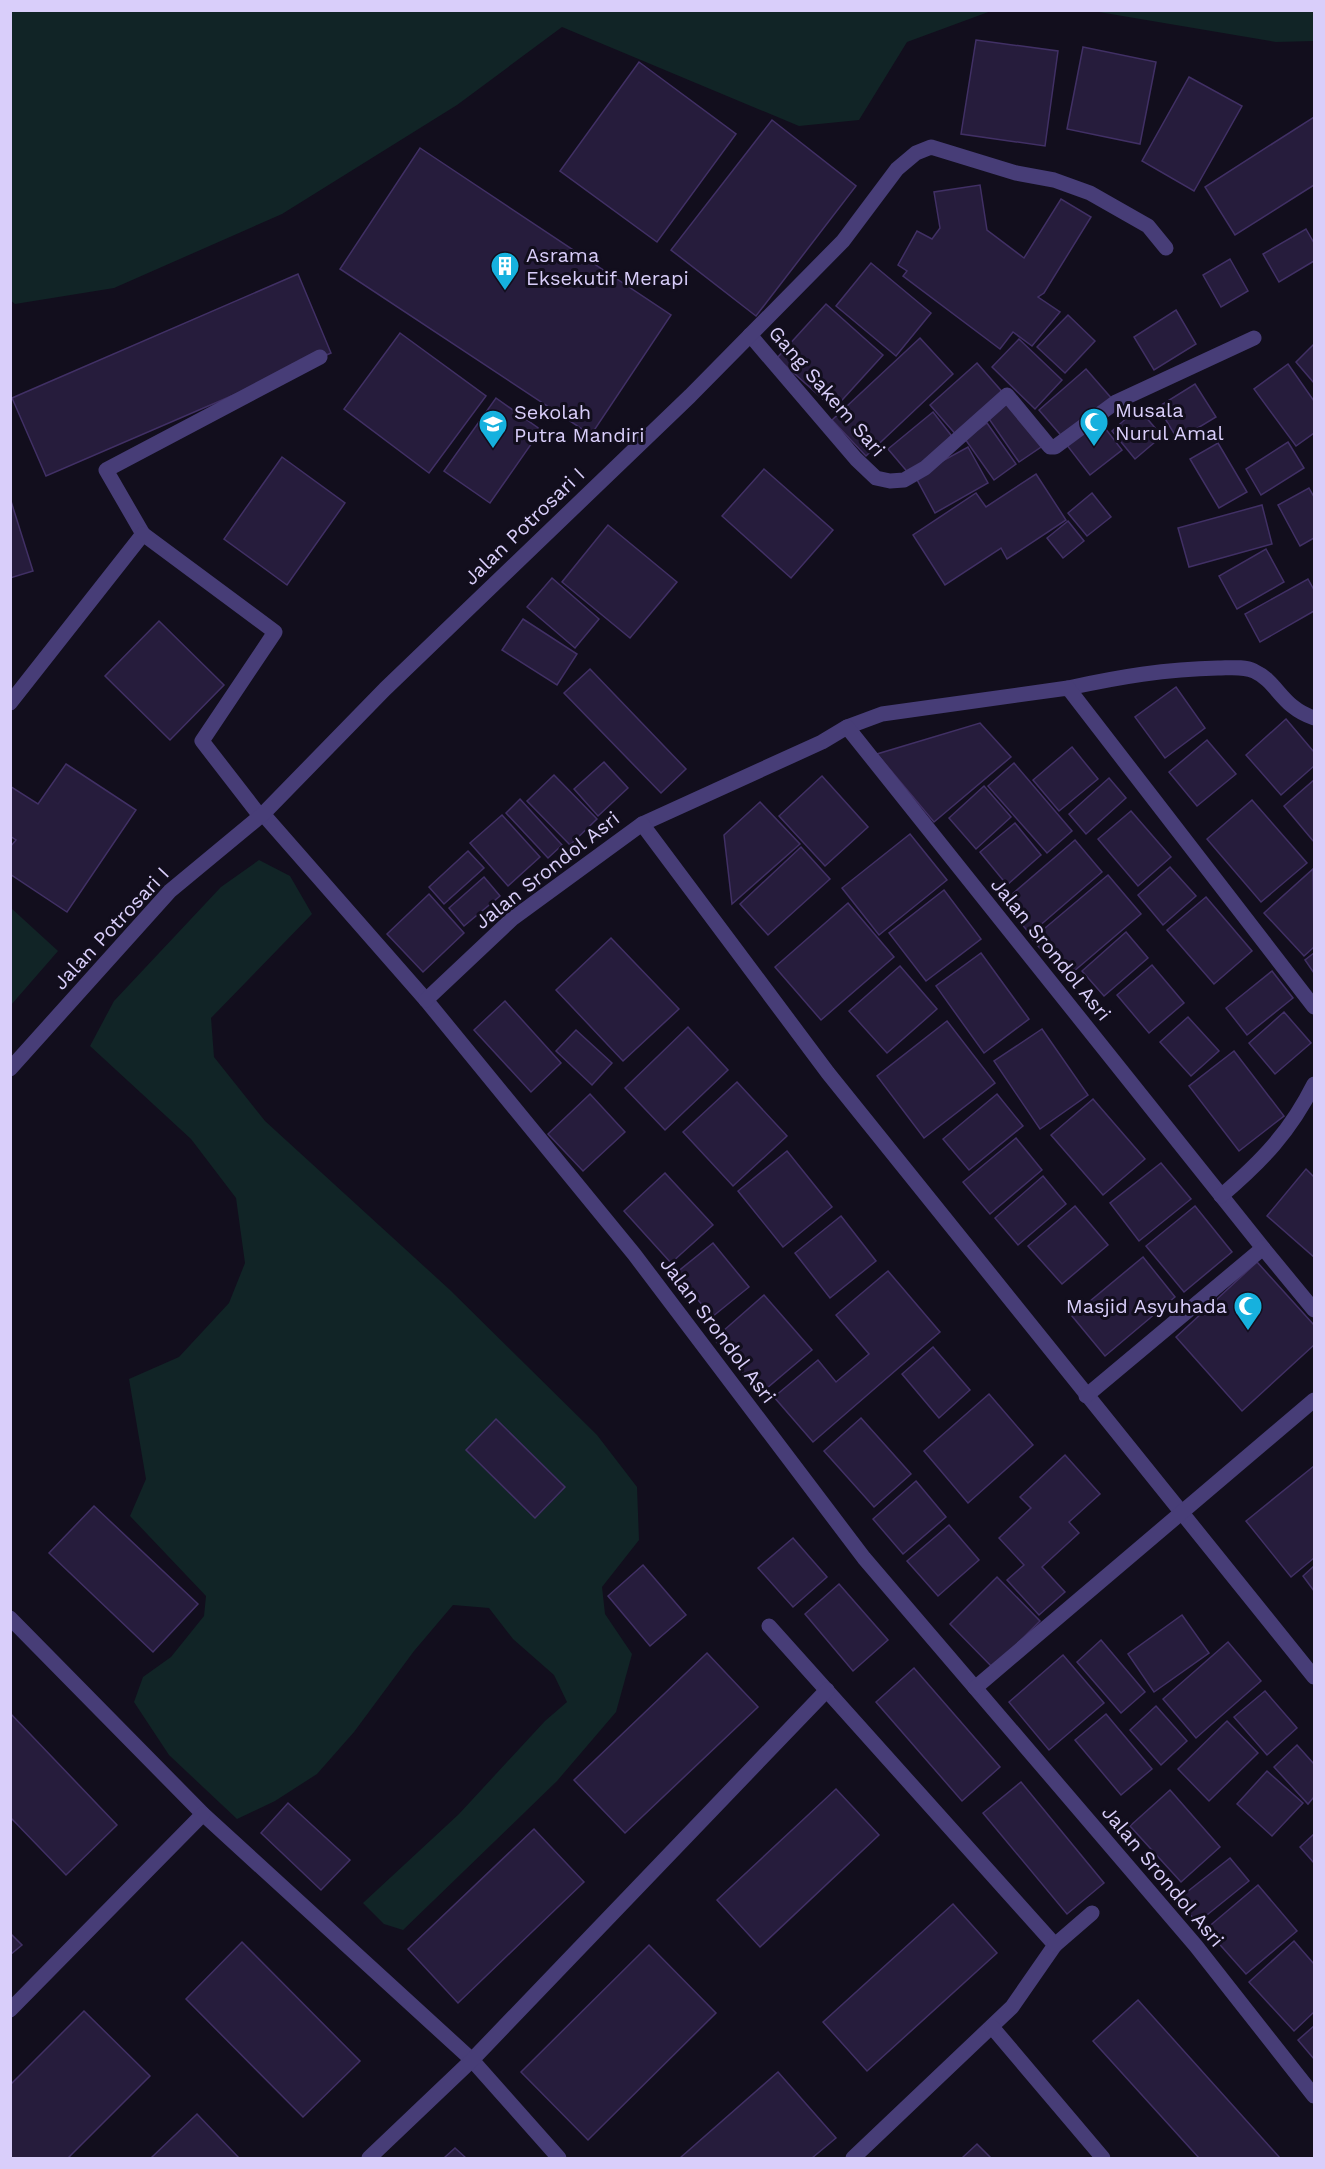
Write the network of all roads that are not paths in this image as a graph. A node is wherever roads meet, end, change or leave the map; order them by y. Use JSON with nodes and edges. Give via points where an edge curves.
{"nodes":[{"id":1,"x":1166,"y":248,"type":"dead end"},
{"id":2,"x":750,"y":335,"type":"junction"},
{"id":3,"x":1254,"y":338,"type":"dead end"},
{"id":4,"x":320,"y":357,"type":"dead end"},
{"id":5,"x":143,"y":534,"type":"junction"},
{"id":6,"x":1068,"y":688,"type":"junction"},
{"id":7,"x":10,"y":703,"type":"edge"},
{"id":8,"x":1314,"y":718,"type":"edge"},
{"id":9,"x":847,"y":727,"type":"junction"},
{"id":10,"x":262,"y":815,"type":"junction"},
{"id":11,"x":642,"y":824,"type":"junction"},
{"id":12,"x":426,"y":1000,"type":"junction"},
{"id":13,"x":1314,"y":1007,"type":"edge"},
{"id":14,"x":10,"y":1069,"type":"edge"},
{"id":15,"x":1314,"y":1084,"type":"edge"},
{"id":16,"x":1221,"y":1196,"type":"junction"},
{"id":17,"x":1263,"y":1248,"type":"junction"},
{"id":18,"x":1314,"y":1310,"type":"edge"},
{"id":19,"x":1086,"y":1396,"type":"junction"},
{"id":20,"x":1314,"y":1400,"type":"edge"},
{"id":21,"x":1181,"y":1513,"type":"junction"},
{"id":22,"x":10,"y":1618,"type":"edge"},
{"id":23,"x":769,"y":1626,"type":"dead end"},
{"id":24,"x":1314,"y":1677,"type":"edge"},
{"id":25,"x":975,"y":1688,"type":"junction"},
{"id":26,"x":827,"y":1690,"type":"junction"},
{"id":27,"x":203,"y":1814,"type":"junction"},
{"id":28,"x":1092,"y":1912,"type":"dead end"},
{"id":29,"x":1055,"y":1945,"type":"junction"},
{"id":30,"x":10,"y":2010,"type":"edge"},
{"id":31,"x":992,"y":2026,"type":"junction"},
{"id":32,"x":472,"y":2060,"type":"junction"},
{"id":33,"x":1314,"y":2096,"type":"edge"},
{"id":34,"x":369,"y":2158,"type":"edge"},
{"id":35,"x":559,"y":2158,"type":"edge"},
{"id":36,"x":853,"y":2158,"type":"edge"},
{"id":37,"x":1103,"y":2158,"type":"edge"}],
"edges":[{"from":1,"to":2,"type":"street","name":"Jalan Potrosari I","via":[[1148,226],[1090,193],[931,147],[916,153],[897,169],[843,241]]},
{"from":2,"to":3,"type":"street","name":"Gang Sakem Sari","via":[[856,459],[876,478],[890,481],[903,480],[925,468],[1007,395],[1050,447],[1055,447],[1116,402]]},
{"from":2,"to":10,"type":"street","name":"Jalan Potrosari I","via":[[385,689]]},
{"from":4,"to":5,"type":"street","via":[[106,470]]},
{"from":5,"to":7,"type":"street"},
{"from":5,"to":10,"type":"street","name":"Jalan Srondol Asri","via":[[275,632],[202,741]]},
{"from":6,"to":8,"type":"street","name":"Jalan Srondol Asri","via":[[1144,672],[1249,669],[1261,675],[1291,708]]},
{"from":6,"to":9,"type":"street","name":"Jalan Srondol Asri","via":[[882,714]]},
{"from":6,"to":13,"type":"street"},
{"from":9,"to":11,"type":"street","name":"Jalan Srondol Asri"},
{"from":9,"to":16,"type":"street","name":"Jalan Srondol Asri"},
{"from":10,"to":12,"type":"street","name":"Jalan Srondol Asri"},
{"from":10,"to":14,"type":"street","name":"Jalan Potrosari I","via":[[170,891]]},
{"from":11,"to":12,"type":"street","name":"Jalan Srondol Asri","via":[[512,918]]},
{"from":11,"to":19,"type":"street","name":"Jalan Srondol Asri","via":[[828,1073]]},
{"from":12,"to":25,"type":"street","name":"Jalan Srondol Asri","via":[[634,1254],[864,1558]]},
{"from":15,"to":16,"type":"street","via":[[1300,1113],[1276,1146]]},
{"from":16,"to":17,"type":"street","name":"Jalan Srondol Asri"},
{"from":17,"to":18,"type":"street","name":"Jalan Srondol Asri"},
{"from":17,"to":19,"type":"street"},
{"from":19,"to":21,"type":"street","name":"Jalan Srondol Asri"},
{"from":20,"to":21,"type":"street"},
{"from":21,"to":24,"type":"street","name":"Jalan Srondol Asri"},
{"from":21,"to":25,"type":"street"},
{"from":22,"to":27,"type":"street"},
{"from":23,"to":26,"type":"street"},
{"from":25,"to":33,"type":"street","name":"Jalan Srondol Asri","via":[[1196,1947]]},
{"from":26,"to":29,"type":"street"},
{"from":26,"to":32,"type":"street"},
{"from":27,"to":30,"type":"street"},
{"from":27,"to":32,"type":"street"},
{"from":28,"to":29,"type":"street"},
{"from":29,"to":31,"type":"street","via":[[1012,2007]]},
{"from":31,"to":36,"type":"street"},
{"from":31,"to":37,"type":"street"},
{"from":32,"to":34,"type":"street"},
{"from":32,"to":35,"type":"street"}]}
